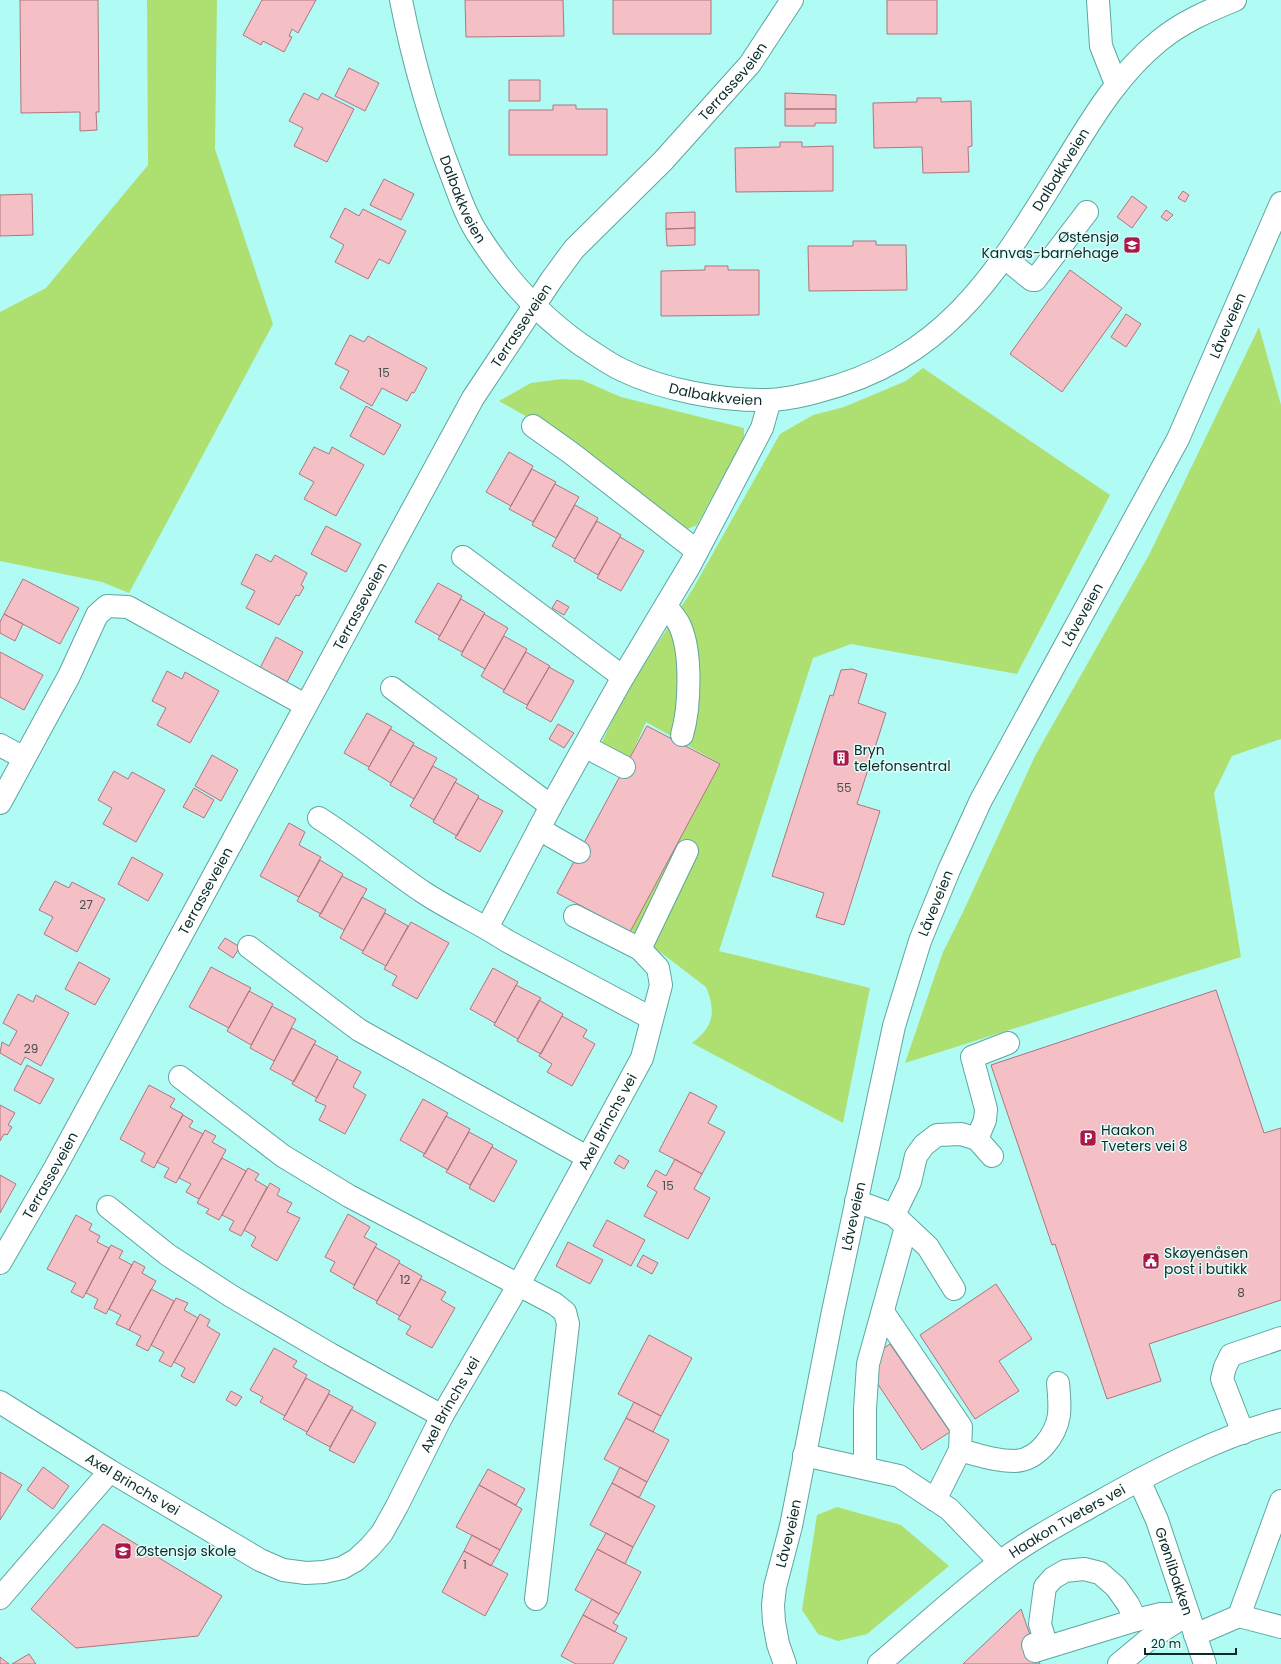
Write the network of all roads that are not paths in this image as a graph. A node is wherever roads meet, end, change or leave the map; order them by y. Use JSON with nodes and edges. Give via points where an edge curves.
{"nodes":[{"id":1,"x":401,"y":0,"type":"edge"},
{"id":2,"x":792,"y":0,"type":"edge"},
{"id":3,"x":1098,"y":0,"type":"edge"},
{"id":4,"x":1235,"y":0,"type":"edge"},
{"id":5,"x":1116,"y":84,"type":"junction"},
{"id":6,"x":1281,"y":203,"type":"edge"},
{"id":7,"x":1087,"y":212,"type":"dead end"},
{"id":8,"x":1005,"y":258,"type":"junction"},
{"id":9,"x":534,"y":306,"type":"junction"},
{"id":10,"x":770,"y":400,"type":"junction"},
{"id":11,"x":533,"y":426,"type":"dead end"},
{"id":12,"x":697,"y":551,"type":"junction"},
{"id":13,"x":463,"y":557,"type":"dead end"},
{"id":14,"x":666,"y":606,"type":"junction"},
{"id":15,"x":623,"y":677,"type":"junction"},
{"id":16,"x":392,"y":688,"type":"dead end"},
{"id":17,"x":305,"y":705,"type":"junction"},
{"id":18,"x":682,"y":735,"type":"dead end"},
{"id":19,"x":0,"y":745,"type":"edge"},
{"id":20,"x":586,"y":747,"type":"junction"},
{"id":21,"x":24,"y":758,"type":"junction"},
{"id":22,"x":624,"y":767,"type":"dead end"},
{"id":23,"x":0,"y":803,"type":"edge"},
{"id":24,"x":551,"y":806,"type":"junction"},
{"id":25,"x":319,"y":818,"type":"dead end"},
{"id":26,"x":539,"y":829,"type":"junction"},
{"id":27,"x":687,"y":851,"type":"dead end"},
{"id":28,"x":579,"y":852,"type":"dead end"},
{"id":29,"x":575,"y":916,"type":"dead end"},
{"id":30,"x":487,"y":928,"type":"junction"},
{"id":31,"x":249,"y":947,"type":"dead end"},
{"id":32,"x":640,"y":949,"type":"junction"},
{"id":33,"x":651,"y":1018,"type":"junction"},
{"id":34,"x":1008,"y":1043,"type":"dead end"},
{"id":35,"x":180,"y":1077,"type":"dead end"},
{"id":36,"x":977,"y":1139,"type":"junction"},
{"id":37,"x":992,"y":1156,"type":"dead end"},
{"id":38,"x":587,"y":1157,"type":"junction"},
{"id":39,"x":856,"y":1201,"type":"junction"},
{"id":40,"x":108,"y":1207,"type":"dead end"},
{"id":41,"x":900,"y":1221,"type":"junction"},
{"id":42,"x":0,"y":1263,"type":"edge"},
{"id":43,"x":518,"y":1286,"type":"junction"},
{"id":44,"x":954,"y":1289,"type":"dead end"},
{"id":45,"x":883,"y":1312,"type":"junction"},
{"id":46,"x":1281,"y":1338,"type":"edge"},
{"id":47,"x":1058,"y":1383,"type":"dead end"},
{"id":48,"x":0,"y":1402,"type":"edge"},
{"id":49,"x":442,"y":1416,"type":"junction"},
{"id":50,"x":1281,"y":1420,"type":"edge"},
{"id":51,"x":1244,"y":1433,"type":"junction"},
{"id":52,"x":960,"y":1450,"type":"junction"},
{"id":53,"x":804,"y":1455,"type":"junction"},
{"id":54,"x":864,"y":1468,"type":"junction"},
{"id":55,"x":110,"y":1471,"type":"junction"},
{"id":56,"x":1139,"y":1480,"type":"junction"},
{"id":57,"x":935,"y":1500,"type":"junction"},
{"id":58,"x":1281,"y":1501,"type":"edge"},
{"id":59,"x":1000,"y":1562,"type":"junction"},
{"id":60,"x":0,"y":1598,"type":"edge"},
{"id":61,"x":536,"y":1599,"type":"dead end"},
{"id":62,"x":1188,"y":1614,"type":"junction"},
{"id":63,"x":1239,"y":1616,"type":"junction"},
{"id":64,"x":1136,"y":1620,"type":"junction"},
{"id":65,"x":1281,"y":1627,"type":"edge"},
{"id":66,"x":1195,"y":1635,"type":"junction"},
{"id":67,"x":785,"y":1664,"type":"edge"},
{"id":68,"x":880,"y":1664,"type":"edge"},
{"id":69,"x":1119,"y":1664,"type":"edge"},
{"id":70,"x":1205,"y":1664,"type":"edge"}],
"edges":[{"from":1,"to":9,"type":"street","name":"Dalbakkveien","via":[[435,135],[466,212],[492,255]]},
{"from":2,"to":9,"type":"street","name":"Terrasseveien","via":[[750,64],[663,161],[574,249]]},
{"from":3,"to":5,"type":"street","via":[[1102,46]]},
{"from":4,"to":5,"type":"street","name":"Dalbakkveien","via":[[1189,19],[1165,36]]},
{"from":5,"to":8,"type":"street","name":"Dalbakkveien"},
{"from":6,"to":39,"type":"street","name":"Låveveien","via":[[1178,440],[1000,764],[949,870],[920,941],[894,1026]]},
{"from":7,"to":8,"type":"street","via":[[1035,280]]},
{"from":8,"to":10,"type":"street","name":"Dalbakkveien","via":[[957,315],[898,361],[836,387],[801,396]]},
{"from":9,"to":10,"type":"street","name":"Dalbakkveien","via":[[576,341],[611,365],[632,375],[673,388],[714,396],[741,400]]},
{"from":9,"to":17,"type":"street","name":"Terrasseveien","via":[[462,417]]},
{"from":10,"to":12,"type":"street","via":[[762,428]]},
{"from":11,"to":12,"type":"street"},
{"from":12,"to":14,"type":"street"},
{"from":13,"to":15,"type":"street"},
{"from":14,"to":15,"type":"street"},
{"from":14,"to":18,"type":"street","via":[[680,625],[688,663],[686,721]]},
{"from":15,"to":20,"type":"street"},
{"from":16,"to":24,"type":"street"},
{"from":17,"to":21,"type":"street","via":[[128,607],[107,606],[97,615],[69,676]]},
{"from":17,"to":42,"type":"street","name":"Terrasseveien","via":[[55,1168]]},
{"from":19,"to":21,"type":"street"},
{"from":20,"to":22,"type":"street"},
{"from":20,"to":24,"type":"street"},
{"from":21,"to":23,"type":"street"},
{"from":24,"to":26,"type":"street"},
{"from":25,"to":30,"type":"street","via":[[424,892]]},
{"from":26,"to":28,"type":"street"},
{"from":26,"to":30,"type":"street"},
{"from":27,"to":32,"type":"street"},
{"from":29,"to":32,"type":"street","name":"Axel Brinchs vei"},
{"from":30,"to":33,"type":"street"},
{"from":31,"to":38,"type":"street","via":[[359,1030]]},
{"from":32,"to":33,"type":"street","name":"Axel Brinchs vei","via":[[658,968],[659,973],[660,985]]},
{"from":33,"to":38,"type":"street","name":"Axel Brinchs vei","via":[[642,1058]]},
{"from":34,"to":36,"type":"street","via":[[972,1057],[986,1109],[985,1120]]},
{"from":35,"to":43,"type":"street","via":[[283,1156],[349,1196]]},
{"from":36,"to":37,"type":"street"},
{"from":36,"to":41,"type":"street","via":[[950,1133],[937,1135],[924,1145],[916,1156]]},
{"from":38,"to":43,"type":"street","name":"Axel Brinchs vei"},
{"from":39,"to":41,"type":"street"},
{"from":39,"to":53,"type":"street","name":"Låveveien"},
{"from":40,"to":49,"type":"street","via":[[168,1255],[231,1296]]},
{"from":41,"to":44,"type":"street","via":[[928,1247]]},
{"from":41,"to":45,"type":"street"},
{"from":43,"to":49,"type":"street","name":"Axel Brinchs vei"},
{"from":43,"to":61,"type":"street","via":[[560,1308],[565,1312],[568,1324]]},
{"from":45,"to":52,"type":"street","via":[[961,1427]]},
{"from":45,"to":54,"type":"street","via":[[868,1364],[864,1409]]},
{"from":46,"to":51,"type":"street","via":[[1232,1355],[1225,1367],[1222,1379]]},
{"from":47,"to":52,"type":"street","via":[[1059,1414],[1054,1431],[1045,1445],[1033,1455],[1016,1461],[986,1458]]},
{"from":48,"to":55,"type":"street","name":"Axel Brinchs vei"},
{"from":49,"to":55,"type":"street","name":"Axel Brinchs vei","via":[[382,1533],[356,1560],[342,1568],[324,1572],[306,1574],[283,1570],[260,1560]]},
{"from":50,"to":51,"type":"street","name":"Haakon Tveters vei"},
{"from":51,"to":56,"type":"street","name":"Haakon Tveters vei"},
{"from":52,"to":57,"type":"street"},
{"from":53,"to":54,"type":"street"},
{"from":53,"to":67,"type":"street","name":"Låveveien","via":[[773,1604],[778,1644]]},
{"from":54,"to":57,"type":"street","via":[[899,1476]]},
{"from":55,"to":60,"type":"street"},
{"from":56,"to":59,"type":"street","name":"Haakon Tveters vei","via":[[1058,1525]]},
{"from":56,"to":62,"type":"street","name":"Grønlibakken","via":[[1157,1520]]},
{"from":57,"to":59,"type":"street","via":[[949,1509]]},
{"from":58,"to":63,"type":"street"},
{"from":59,"to":68,"type":"street","name":"Haakon Tveters vei"},
{"from":62,"to":64,"type":"street","via":[[1161,1614]]},
{"from":62,"to":66,"type":"street","name":"Grønlibakken"},
{"from":62,"to":69,"type":"street","via":[[1149,1639]]},
{"from":63,"to":65,"type":"street"},
{"from":63,"to":66,"type":"street"},
{"from":64,"to":64,"type":"street","via":[[1034,1648],[1045,1641],[1040,1624],[1045,1587],[1053,1578],[1065,1571],[1084,1569],[1100,1574],[1116,1587]]},
{"from":66,"to":70,"type":"street","name":"Grønlibakken"}]}
